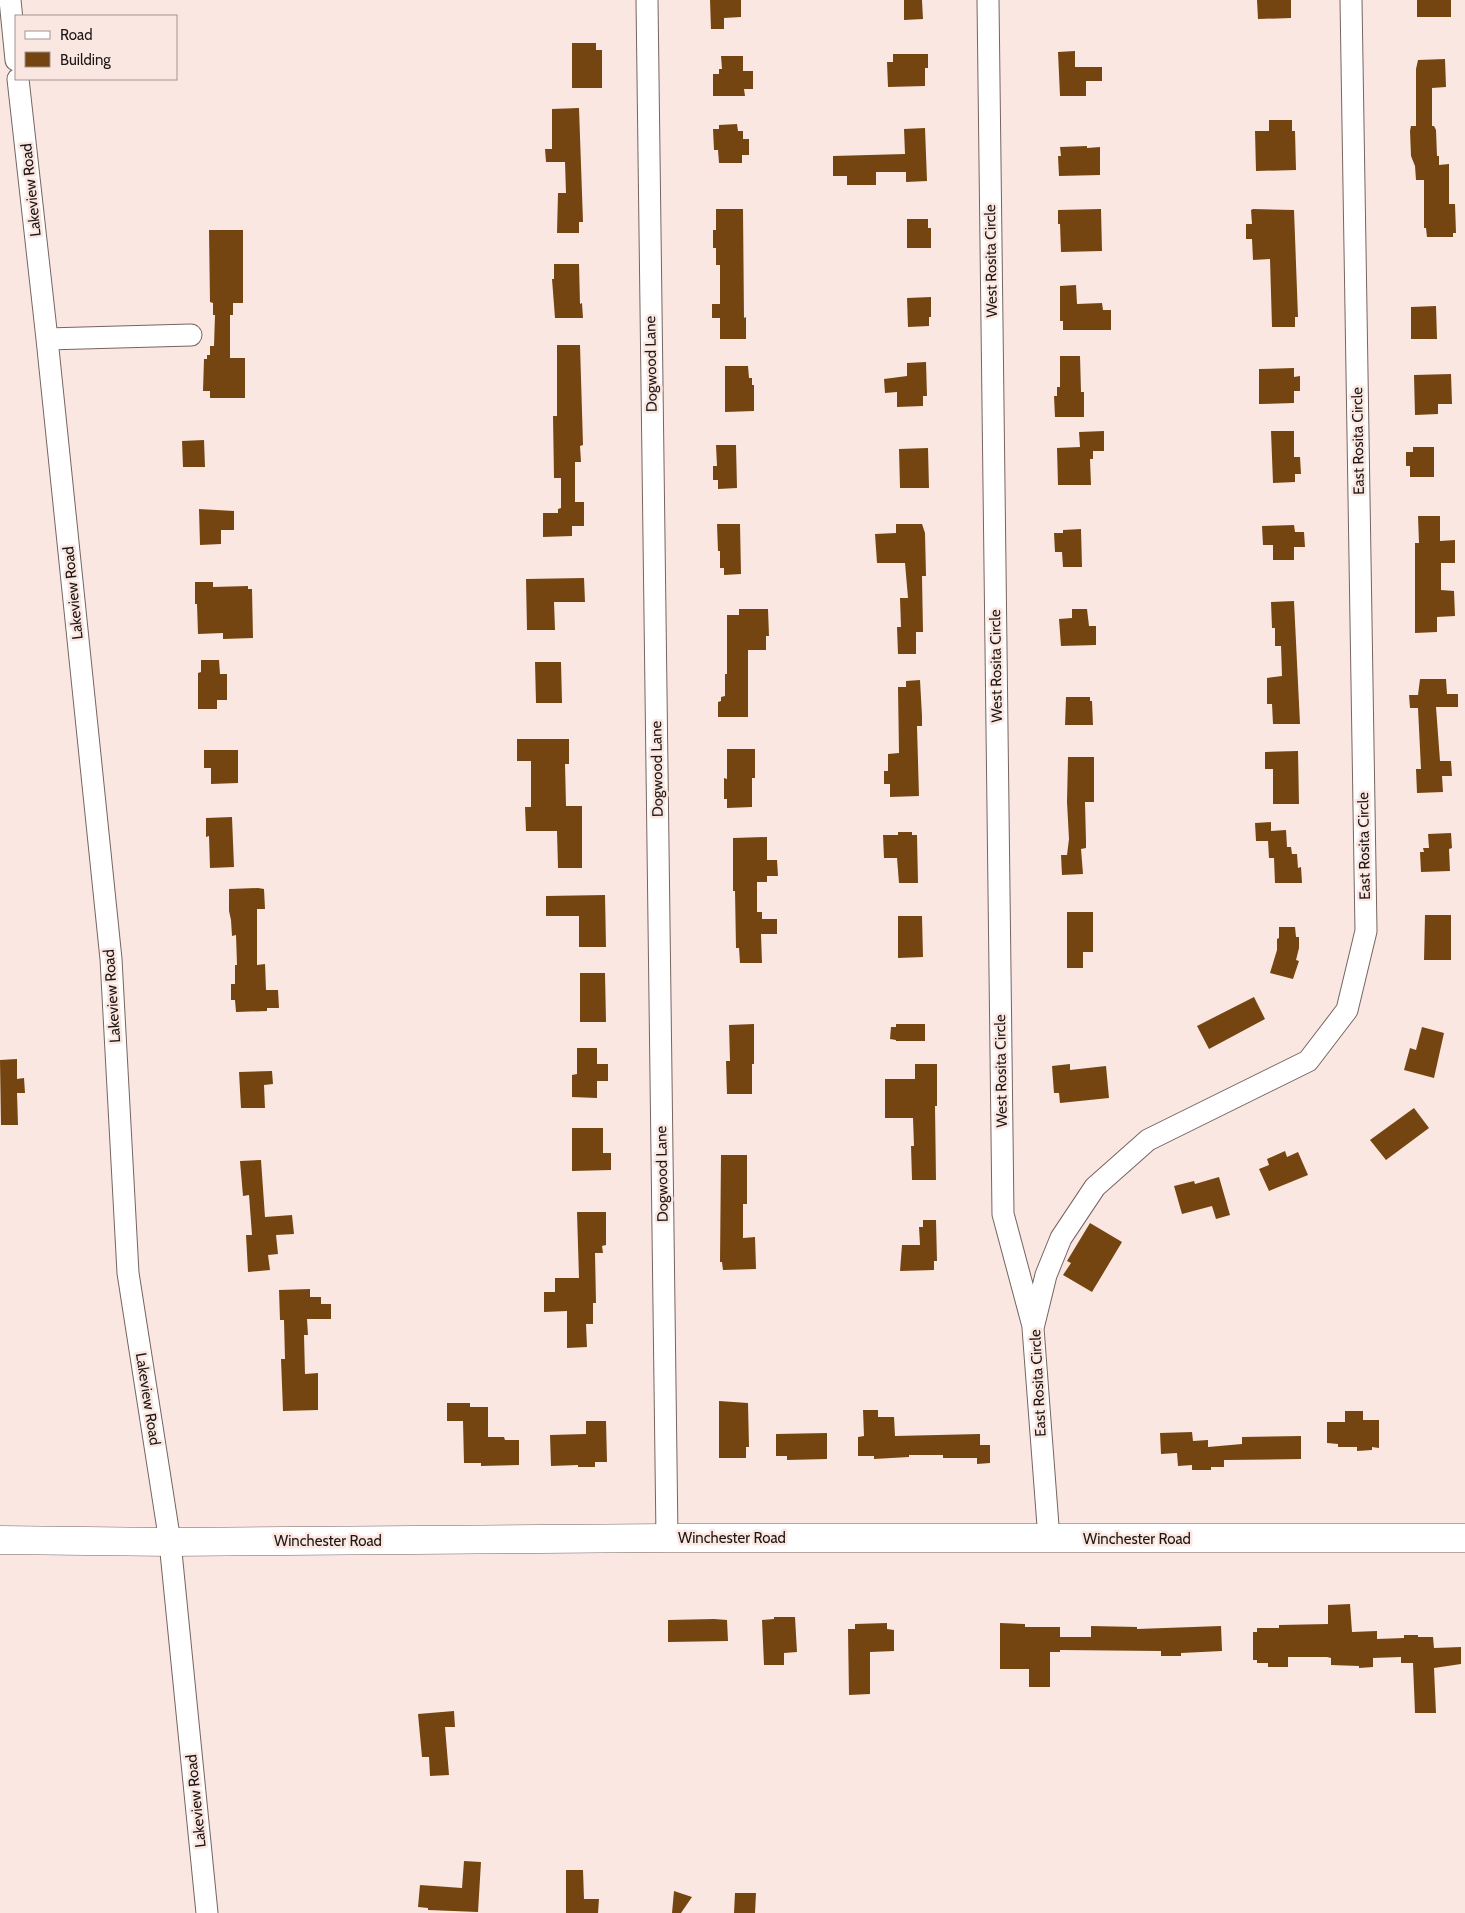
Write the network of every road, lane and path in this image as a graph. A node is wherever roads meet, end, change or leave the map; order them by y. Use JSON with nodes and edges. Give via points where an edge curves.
{"nodes":[{"id":1,"x":10,"y":0,"type":"edge"},
{"id":2,"x":647,"y":0,"type":"edge"},
{"id":3,"x":988,"y":0,"type":"edge"},
{"id":4,"x":1352,"y":0,"type":"edge"},
{"id":5,"x":15,"y":50,"type":"edge"},
{"id":6,"x":18,"y":80,"type":"edge"},
{"id":7,"x":191,"y":335,"type":"dead end"},
{"id":8,"x":48,"y":339,"type":"junction"},
{"id":9,"x":1033,"y":1328,"type":"junction"},
{"id":10,"x":667,"y":1538,"type":"junction"},
{"id":11,"x":1465,"y":1538,"type":"edge"},
{"id":12,"x":1048,"y":1539,"type":"junction"},
{"id":13,"x":0,"y":1540,"type":"edge"},
{"id":14,"x":170,"y":1542,"type":"junction"},
{"id":15,"x":206,"y":1913,"type":"edge"}],
"edges":[{"from":1,"to":5,"type":"street"},
{"from":2,"to":10,"type":"street","name":"Dogwood Lane"},
{"from":3,"to":9,"type":"street","name":"West Rosita Circle","via":[[1003,1214]]},
{"from":4,"to":9,"type":"street","name":"East Rosita Circle","via":[[1366,931],[1347,1010],[1308,1061],[1148,1140],[1095,1187],[1061,1238],[1046,1275]]},
{"from":6,"to":8,"type":"street","name":"Lakeview Road"},
{"from":7,"to":8,"type":"street"},
{"from":8,"to":14,"type":"street","name":"Lakeview Road","via":[[111,959],[128,1273]]},
{"from":9,"to":12,"type":"street","name":"East Rosita Circle"},
{"from":10,"to":12,"type":"main road","name":"Winchester Road"},
{"from":10,"to":14,"type":"main road","name":"Winchester Road"},
{"from":11,"to":12,"type":"main road","name":"Winchester Road"},
{"from":13,"to":14,"type":"main road","name":"Winchester Road"},
{"from":14,"to":15,"type":"street","name":"Lakeview Road"}]}
